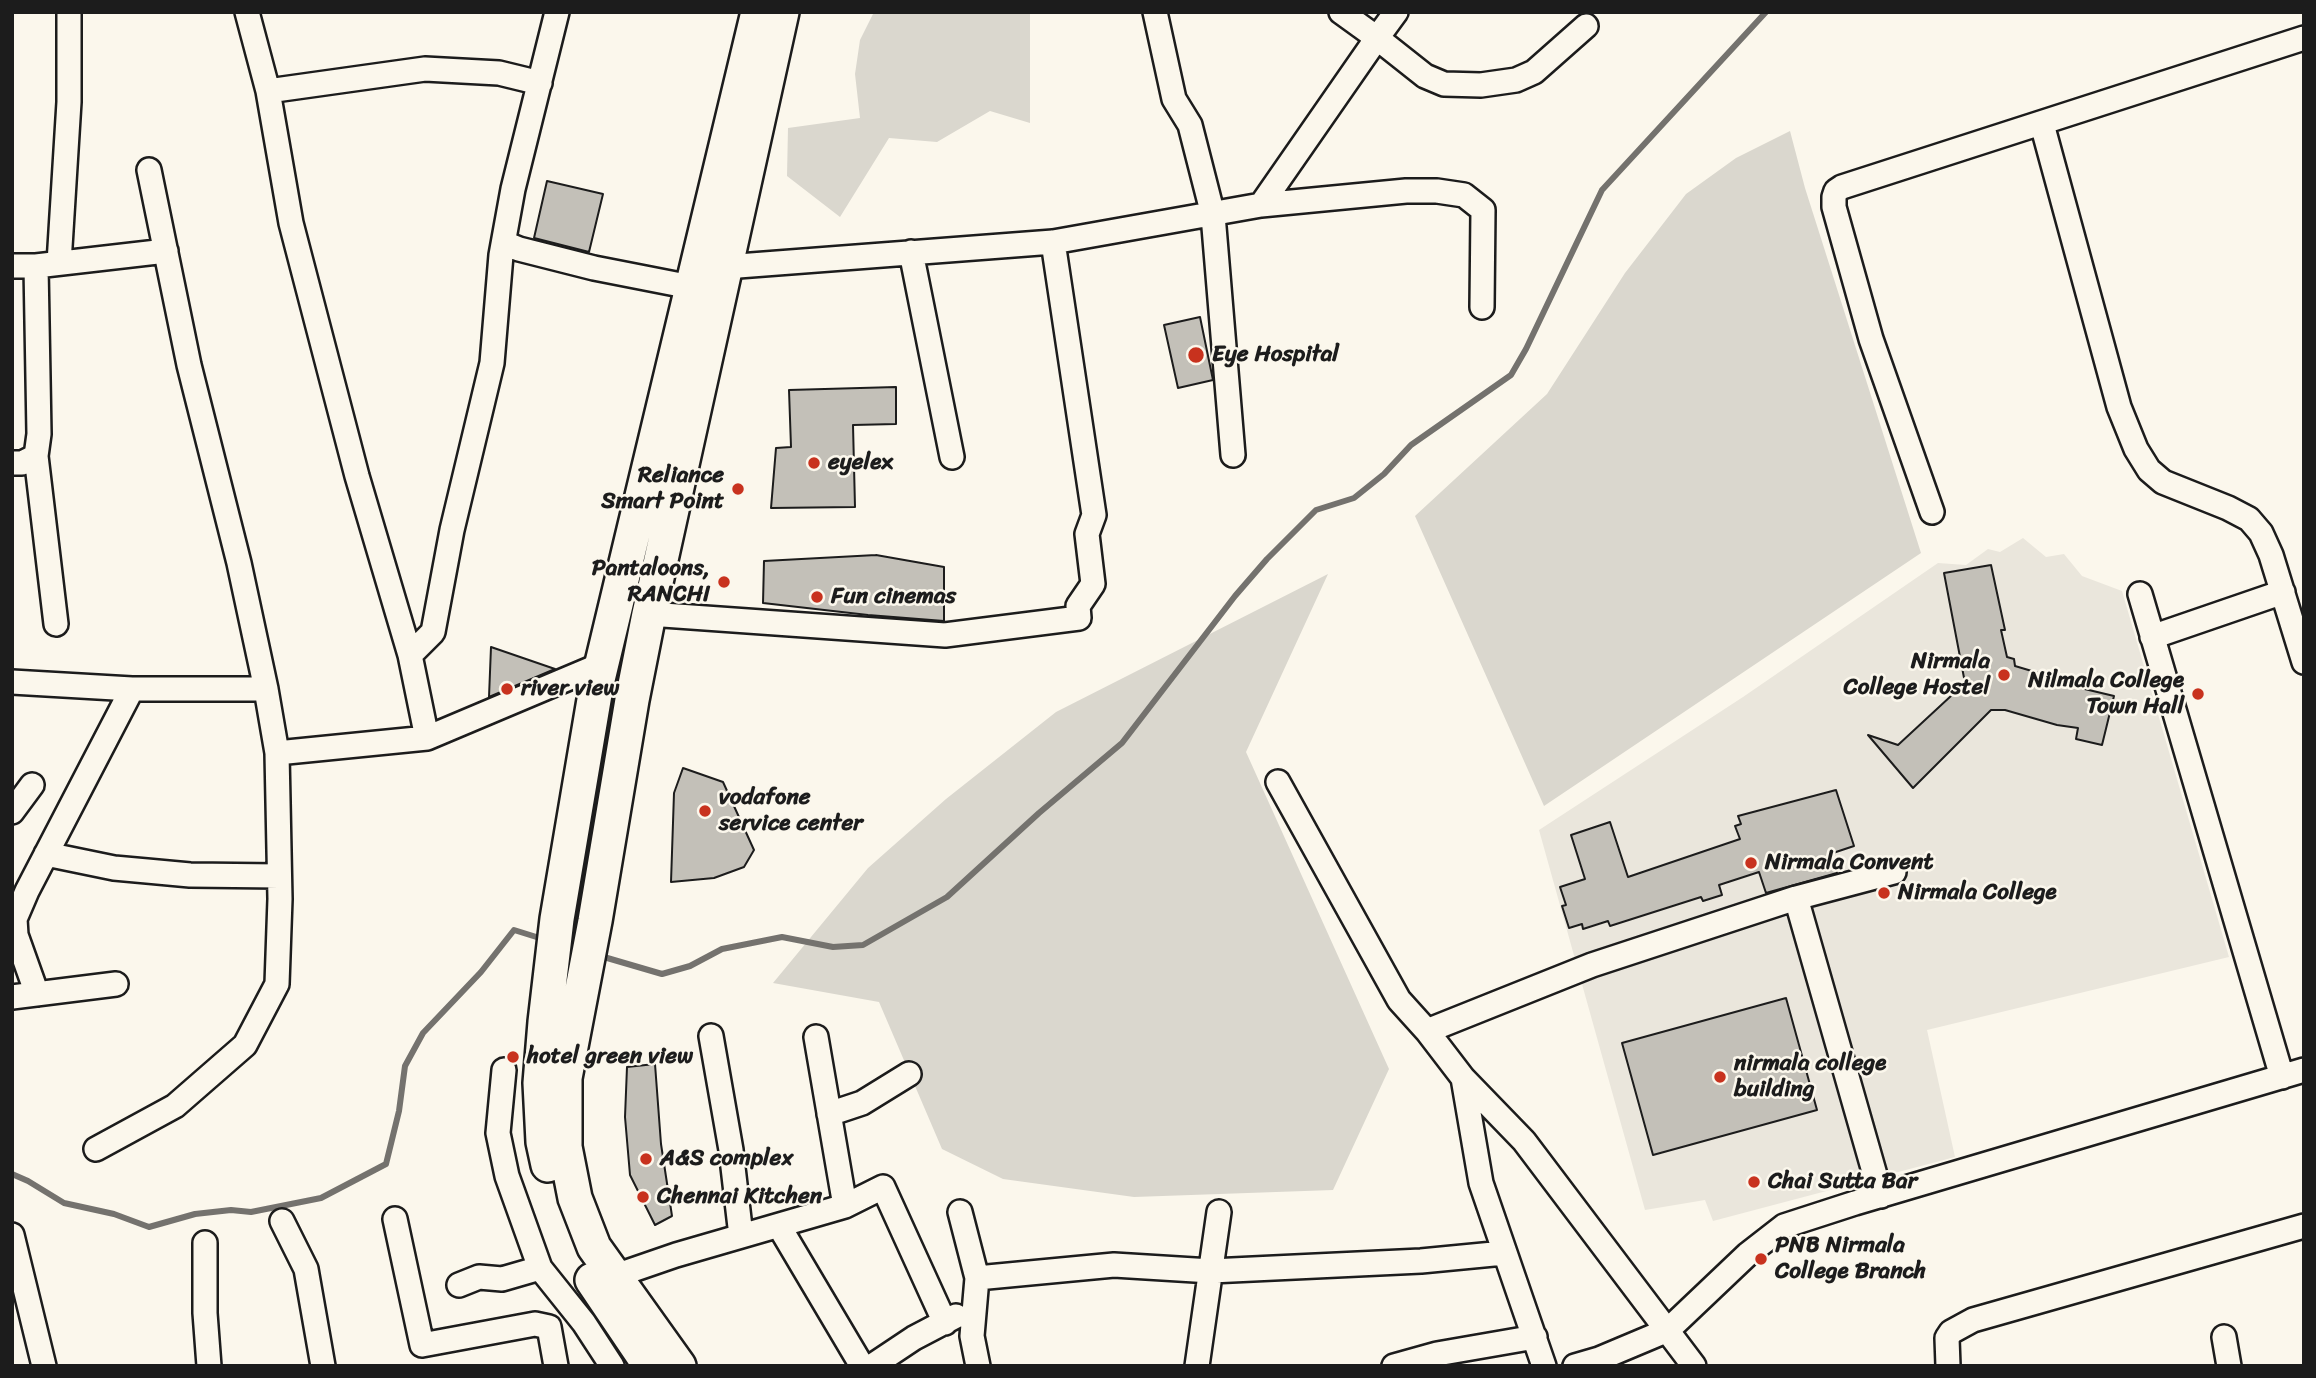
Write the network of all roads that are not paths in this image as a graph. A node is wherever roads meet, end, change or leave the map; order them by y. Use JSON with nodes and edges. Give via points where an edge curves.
{"nodes":[{"id":1,"x":69,"y":12,"type":"edge"},
{"id":2,"x":247,"y":12,"type":"edge"},
{"id":3,"x":557,"y":12,"type":"edge"},
{"id":4,"x":758,"y":12,"type":"edge"},
{"id":5,"x":782,"y":12,"type":"edge"},
{"id":6,"x":1155,"y":12,"type":"edge"},
{"id":7,"x":1341,"y":12,"type":"edge"},
{"id":8,"x":1396,"y":12,"type":"edge"},
{"id":9,"x":1586,"y":26,"type":"dead end"},
{"id":10,"x":1377,"y":38,"type":"junction"},
{"id":11,"x":2304,"y":38,"type":"edge"},
{"id":12,"x":540,"y":83,"type":"junction"},
{"id":13,"x":268,"y":91,"type":"junction"},
{"id":14,"x":2042,"y":124,"type":"junction"},
{"id":15,"x":149,"y":170,"type":"dead end"},
{"id":16,"x":1261,"y":205,"type":"junction"},
{"id":17,"x":1213,"y":215,"type":"junction"},
{"id":18,"x":1053,"y":242,"type":"junction"},
{"id":19,"x":503,"y":243,"type":"junction"},
{"id":20,"x":166,"y":251,"type":"junction"},
{"id":21,"x":911,"y":252,"type":"junction"},
{"id":22,"x":60,"y":263,"type":"junction"},
{"id":23,"x":12,"y":265,"type":"edge"},
{"id":24,"x":36,"y":266,"type":"junction"},
{"id":25,"x":725,"y":267,"type":"junction"},
{"id":26,"x":691,"y":287,"type":"junction"},
{"id":27,"x":1482,"y":307,"type":"dead end"},
{"id":28,"x":1233,"y":455,"type":"dead end"},
{"id":29,"x":36,"y":456,"type":"junction"},
{"id":30,"x":952,"y":457,"type":"dead end"},
{"id":31,"x":12,"y":463,"type":"edge"},
{"id":32,"x":1932,"y":512,"type":"dead end"},
{"id":33,"x":2283,"y":592,"type":"junction"},
{"id":34,"x":2140,"y":594,"type":"dead end"},
{"id":35,"x":649,"y":614,"type":"junction"},
{"id":36,"x":55,"y":624,"type":"dead end"},
{"id":37,"x":2152,"y":637,"type":"junction"},
{"id":38,"x":410,"y":655,"type":"junction"},
{"id":39,"x":2304,"y":662,"type":"edge"},
{"id":40,"x":600,"y":665,"type":"junction"},
{"id":41,"x":12,"y":682,"type":"edge"},
{"id":42,"x":132,"y":689,"type":"junction"},
{"id":43,"x":266,"y":689,"type":"junction"},
{"id":44,"x":427,"y":738,"type":"junction"},
{"id":45,"x":277,"y":753,"type":"junction"},
{"id":46,"x":1278,"y":782,"type":"dead end"},
{"id":47,"x":32,"y":785,"type":"dead end"},
{"id":48,"x":12,"y":812,"type":"edge"},
{"id":49,"x":569,"y":853,"type":"junction"},
{"id":50,"x":606,"y":853,"type":"junction"},
{"id":51,"x":46,"y":854,"type":"junction"},
{"id":52,"x":1894,"y":872,"type":"dead end"},
{"id":53,"x":279,"y":876,"type":"junction"},
{"id":54,"x":1796,"y":898,"type":"junction"},
{"id":55,"x":116,"y":984,"type":"dead end"},
{"id":56,"x":37,"y":994,"type":"junction"},
{"id":57,"x":12,"y":997,"type":"edge"},
{"id":58,"x":560,"y":1023,"type":"junction"},
{"id":59,"x":1427,"y":1031,"type":"junction"},
{"id":60,"x":711,"y":1036,"type":"dead end"},
{"id":61,"x":816,"y":1037,"type":"dead end"},
{"id":62,"x":503,"y":1070,"type":"dead end"},
{"id":63,"x":2293,"y":1073,"type":"edge"},
{"id":64,"x":909,"y":1074,"type":"dead end"},
{"id":65,"x":1463,"y":1078,"type":"junction"},
{"id":66,"x":829,"y":1114,"type":"junction"},
{"id":67,"x":96,"y":1149,"type":"dead end"},
{"id":68,"x":1881,"y":1196,"type":"junction"},
{"id":69,"x":845,"y":1206,"type":"junction"},
{"id":70,"x":960,"y":1212,"type":"dead end"},
{"id":71,"x":1219,"y":1212,"type":"dead end"},
{"id":72,"x":395,"y":1219,"type":"dead end"},
{"id":73,"x":282,"y":1221,"type":"dead end"},
{"id":74,"x":779,"y":1226,"type":"junction"},
{"id":75,"x":2304,"y":1226,"type":"edge"},
{"id":76,"x":12,"y":1235,"type":"edge"},
{"id":77,"x":741,"y":1236,"type":"junction"},
{"id":78,"x":205,"y":1243,"type":"dead end"},
{"id":79,"x":1504,"y":1253,"type":"junction"},
{"id":80,"x":540,"y":1268,"type":"junction"},
{"id":81,"x":1211,"y":1271,"type":"junction"},
{"id":82,"x":615,"y":1276,"type":"junction"},
{"id":83,"x":977,"y":1278,"type":"junction"},
{"id":84,"x":459,"y":1285,"type":"dead end"},
{"id":85,"x":976,"y":1303,"type":"junction"},
{"id":86,"x":945,"y":1323,"type":"junction"},
{"id":87,"x":1668,"y":1330,"type":"junction"},
{"id":88,"x":1535,"y":1337,"type":"junction"},
{"id":89,"x":2224,"y":1337,"type":"dead end"},
{"id":90,"x":44,"y":1366,"type":"edge"},
{"id":91,"x":209,"y":1366,"type":"edge"},
{"id":92,"x":323,"y":1366,"type":"edge"},
{"id":93,"x":556,"y":1366,"type":"edge"},
{"id":94,"x":612,"y":1366,"type":"edge"},
{"id":95,"x":650,"y":1366,"type":"edge"},
{"id":96,"x":679,"y":1366,"type":"edge"},
{"id":97,"x":862,"y":1366,"type":"edge"},
{"id":98,"x":872,"y":1366,"type":"edge"},
{"id":99,"x":978,"y":1366,"type":"edge"},
{"id":100,"x":1197,"y":1366,"type":"edge"},
{"id":101,"x":1394,"y":1366,"type":"edge"},
{"id":102,"x":1544,"y":1366,"type":"edge"},
{"id":103,"x":1575,"y":1366,"type":"edge"},
{"id":104,"x":1694,"y":1366,"type":"edge"},
{"id":105,"x":1948,"y":1366,"type":"edge"},
{"id":106,"x":2229,"y":1366,"type":"edge"}],
"edges":[{"from":1,"to":22,"type":"street"},
{"from":2,"to":13,"type":"street"},
{"from":3,"to":12,"type":"street"},
{"from":4,"to":26,"type":"main road"},
{"from":5,"to":25,"type":"main road"},
{"from":6,"to":17,"type":"street","via":[[1174,99],[1190,125]]},
{"from":7,"to":10,"type":"street"},
{"from":8,"to":10,"type":"street"},
{"from":9,"to":10,"type":"street","via":[[1534,72],[1517,80],[1481,85],[1444,83],[1425,76]]},
{"from":10,"to":16,"type":"street"},
{"from":11,"to":14,"type":"street"},
{"from":12,"to":13,"type":"street","via":[[499,73],[425,69]]},
{"from":12,"to":19,"type":"street"},
{"from":13,"to":38,"type":"street","via":[[291,223],[357,476]]},
{"from":14,"to":32,"type":"street","via":[[1842,187],[1833,197],[1871,339]]},
{"from":14,"to":33,"type":"street","via":[[2119,407],[2136,449],[2163,482],[2249,519],[2261,533]]},
{"from":15,"to":20,"type":"street"},
{"from":16,"to":17,"type":"street"},
{"from":16,"to":27,"type":"street","via":[[1406,191],[1465,195],[1483,210]]},
{"from":17,"to":18,"type":"street"},
{"from":17,"to":28,"type":"street"},
{"from":18,"to":21,"type":"street"},
{"from":18,"to":35,"type":"street","via":[[1094,515],[1087,534],[1093,584],[1078,606],[1079,618],[945,635]]},
{"from":19,"to":26,"type":"street","via":[[594,268]]},
{"from":19,"to":38,"type":"street","via":[[492,363],[433,632]]},
{"from":20,"to":22,"type":"street"},
{"from":20,"to":43,"type":"street"},
{"from":21,"to":25,"type":"street"},
{"from":21,"to":30,"type":"street"},
{"from":22,"to":24,"type":"street"},
{"from":23,"to":24,"type":"street"},
{"from":24,"to":29,"type":"street"},
{"from":25,"to":35,"type":"main road"},
{"from":26,"to":40,"type":"main road"},
{"from":29,"to":31,"type":"street"},
{"from":29,"to":36,"type":"street"},
{"from":33,"to":37,"type":"street"},
{"from":33,"to":39,"type":"street"},
{"from":34,"to":37,"type":"street"},
{"from":35,"to":50,"type":"main road"},
{"from":37,"to":63,"type":"street"},
{"from":38,"to":44,"type":"street"},
{"from":40,"to":44,"type":"street"},
{"from":40,"to":49,"type":"main road"},
{"from":41,"to":42,"type":"street"},
{"from":42,"to":43,"type":"street"},
{"from":42,"to":51,"type":"street"},
{"from":43,"to":45,"type":"street"},
{"from":44,"to":45,"type":"street"},
{"from":45,"to":53,"type":"street"},
{"from":46,"to":59,"type":"street","via":[[1399,1000]]},
{"from":47,"to":48,"type":"street"},
{"from":49,"to":50,"type":"main road"},
{"from":49,"to":58,"type":"main road","via":[[557,919]]},
{"from":50,"to":58,"type":"main road","via":[[595,921]]},
{"from":51,"to":53,"type":"street","via":[[158,872]]},
{"from":51,"to":56,"type":"street","via":[[15,919],[16,935]]},
{"from":52,"to":54,"type":"street"},
{"from":53,"to":67,"type":"street","via":[[277,984],[244,1045],[175,1106]]},
{"from":54,"to":59,"type":"street","via":[[1592,965]]},
{"from":54,"to":68,"type":"street"},
{"from":55,"to":56,"type":"street"},
{"from":56,"to":57,"type":"street"},
{"from":58,"to":82,"type":"main road","via":[[565,1147],[575,1198],[594,1247]]},
{"from":58,"to":95,"type":"main road","via":[[540,1083],[543,1142],[558,1213],[580,1262]]},
{"from":59,"to":65,"type":"street"},
{"from":60,"to":77,"type":"street"},
{"from":61,"to":66,"type":"street"},
{"from":62,"to":80,"type":"street","via":[[499,1133],[508,1176]]},
{"from":63,"to":68,"type":"street"},
{"from":64,"to":66,"type":"street","via":[[863,1103]]},
{"from":65,"to":79,"type":"street","via":[[1481,1183]]},
{"from":65,"to":87,"type":"street","via":[[1524,1141]]},
{"from":66,"to":69,"type":"street"},
{"from":68,"to":87,"type":"street","via":[[1784,1226]]},
{"from":69,"to":74,"type":"street"},
{"from":69,"to":86,"type":"street","via":[[883,1187]]},
{"from":70,"to":83,"type":"street"},
{"from":71,"to":81,"type":"street"},
{"from":72,"to":93,"type":"street","via":[[422,1345],[535,1324],[549,1327]]},
{"from":73,"to":92,"type":"street","via":[[306,1269]]},
{"from":74,"to":77,"type":"street"},
{"from":74,"to":97,"type":"street"},
{"from":75,"to":105,"type":"street","via":[[1973,1320],[1947,1338]]},
{"from":76,"to":90,"type":"street"},
{"from":77,"to":82,"type":"street"},
{"from":78,"to":91,"type":"street"},
{"from":79,"to":81,"type":"street"},
{"from":79,"to":88,"type":"street"},
{"from":80,"to":84,"type":"street","via":[[502,1279],[479,1277]]},
{"from":80,"to":94,"type":"street"},
{"from":81,"to":83,"type":"street","via":[[1114,1265]]},
{"from":81,"to":100,"type":"street"},
{"from":82,"to":96,"type":"main road"},
{"from":83,"to":85,"type":"street"},
{"from":85,"to":86,"type":"street"},
{"from":85,"to":99,"type":"street","via":[[972,1336]]},
{"from":86,"to":98,"type":"street"},
{"from":87,"to":103,"type":"street"},
{"from":87,"to":104,"type":"street"},
{"from":88,"to":101,"type":"street"},
{"from":88,"to":102,"type":"street"},
{"from":89,"to":106,"type":"street"}]}
